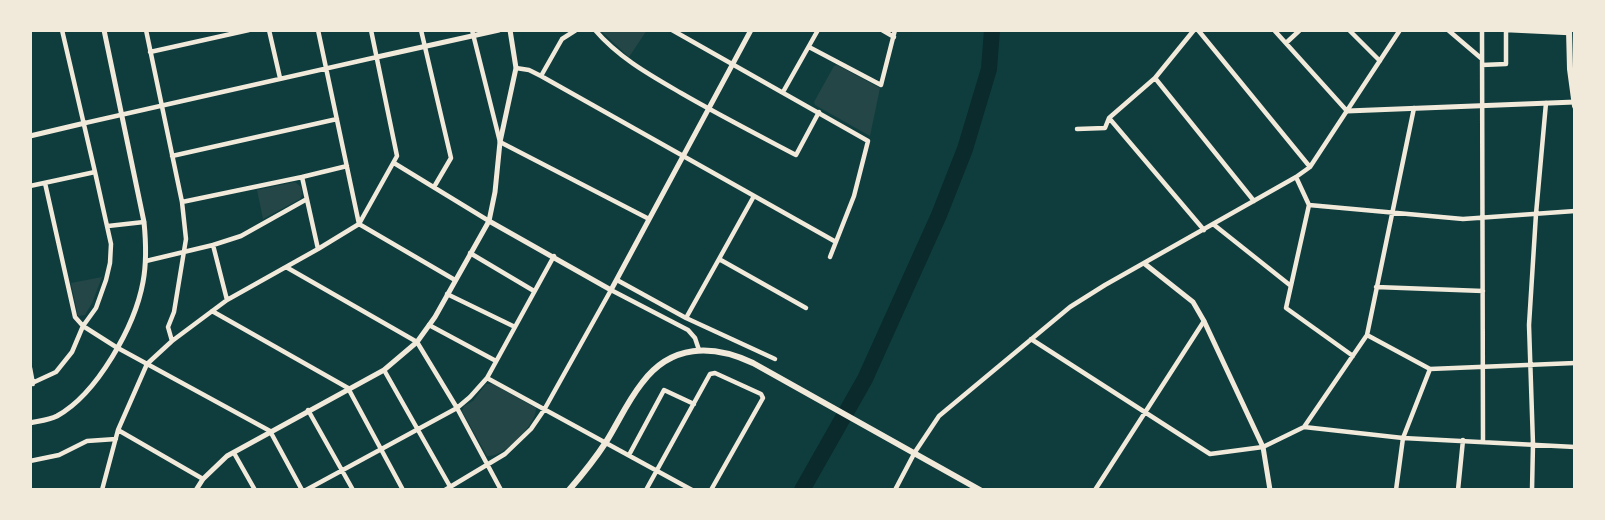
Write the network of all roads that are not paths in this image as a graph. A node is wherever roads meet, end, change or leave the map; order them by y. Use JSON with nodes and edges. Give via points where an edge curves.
{"nodes":[{"id":1,"x":62,"y":30,"type":"edge"},
{"id":2,"x":104,"y":30,"type":"edge"},
{"id":3,"x":146,"y":30,"type":"edge"},
{"id":4,"x":249,"y":30,"type":"edge"},
{"id":5,"x":269,"y":30,"type":"edge"},
{"id":6,"x":318,"y":30,"type":"edge"},
{"id":7,"x":371,"y":30,"type":"edge"},
{"id":8,"x":421,"y":30,"type":"edge"},
{"id":9,"x":499,"y":30,"type":"edge"},
{"id":10,"x":510,"y":30,"type":"edge"},
{"id":11,"x":576,"y":30,"type":"edge"},
{"id":12,"x":595,"y":30,"type":"edge"},
{"id":13,"x":672,"y":30,"type":"edge"},
{"id":14,"x":684,"y":30,"type":"edge"},
{"id":15,"x":751,"y":30,"type":"edge"},
{"id":16,"x":818,"y":30,"type":"edge"},
{"id":17,"x":882,"y":30,"type":"edge"},
{"id":18,"x":895,"y":30,"type":"edge"},
{"id":19,"x":1196,"y":30,"type":"edge"},
{"id":20,"x":1274,"y":30,"type":"edge"},
{"id":21,"x":1300,"y":30,"type":"edge"},
{"id":22,"x":1349,"y":30,"type":"edge"},
{"id":23,"x":1400,"y":30,"type":"edge"},
{"id":24,"x":1448,"y":30,"type":"edge"},
{"id":25,"x":1482,"y":30,"type":"edge"},
{"id":26,"x":473,"y":32,"type":"edge"},
{"id":27,"x":1569,"y":32,"type":"edge"},
{"id":28,"x":681,"y":36,"type":"junction"},
{"id":29,"x":894,"y":37,"type":"junction"},
{"id":30,"x":1286,"y":43,"type":"junction"},
{"id":31,"x":425,"y":46,"type":"junction"},
{"id":32,"x":809,"y":47,"type":"junction"},
{"id":33,"x":150,"y":52,"type":"junction"},
{"id":34,"x":377,"y":57,"type":"junction"},
{"id":35,"x":1380,"y":62,"type":"junction"},
{"id":36,"x":1482,"y":62,"type":"junction"},
{"id":37,"x":732,"y":64,"type":"junction"},
{"id":38,"x":326,"y":68,"type":"junction"},
{"id":39,"x":516,"y":68,"type":"junction"},
{"id":40,"x":541,"y":76,"type":"junction"},
{"id":41,"x":280,"y":78,"type":"junction"},
{"id":42,"x":1155,"y":78,"type":"junction"},
{"id":43,"x":783,"y":92,"type":"junction"},
{"id":44,"x":1546,"y":103,"type":"junction"},
{"id":45,"x":1575,"y":103,"type":"edge"},
{"id":46,"x":161,"y":105,"type":"junction"},
{"id":47,"x":1481,"y":106,"type":"junction"},
{"id":48,"x":1414,"y":108,"type":"junction"},
{"id":49,"x":708,"y":109,"type":"junction"},
{"id":50,"x":1347,"y":111,"type":"junction"},
{"id":51,"x":819,"y":112,"type":"junction"},
{"id":52,"x":123,"y":113,"type":"junction"},
{"id":53,"x":1109,"y":118,"type":"junction"},
{"id":54,"x":337,"y":119,"type":"junction"},
{"id":55,"x":85,"y":123,"type":"junction"},
{"id":56,"x":1077,"y":129,"type":"dead end"},
{"id":57,"x":30,"y":134,"type":"edge"},
{"id":58,"x":500,"y":142,"type":"junction"},
{"id":59,"x":683,"y":155,"type":"junction"},
{"id":60,"x":172,"y":156,"type":"junction"},
{"id":61,"x":394,"y":162,"type":"junction"},
{"id":62,"x":347,"y":166,"type":"junction"},
{"id":63,"x":1310,"y":167,"type":"junction"},
{"id":64,"x":95,"y":172,"type":"junction"},
{"id":65,"x":302,"y":177,"type":"junction"},
{"id":66,"x":1296,"y":177,"type":"junction"},
{"id":67,"x":45,"y":183,"type":"junction"},
{"id":68,"x":30,"y":186,"type":"edge"},
{"id":69,"x":434,"y":187,"type":"junction"},
{"id":70,"x":754,"y":196,"type":"junction"},
{"id":71,"x":307,"y":200,"type":"junction"},
{"id":72,"x":1254,"y":201,"type":"junction"},
{"id":73,"x":182,"y":202,"type":"junction"},
{"id":74,"x":1309,"y":205,"type":"junction"},
{"id":75,"x":1575,"y":211,"type":"edge"},
{"id":76,"x":1392,"y":214,"type":"junction"},
{"id":77,"x":1536,"y":214,"type":"junction"},
{"id":78,"x":1484,"y":218,"type":"junction"},
{"id":79,"x":649,"y":219,"type":"junction"},
{"id":80,"x":489,"y":221,"type":"junction"},
{"id":81,"x":144,"y":222,"type":"junction"},
{"id":82,"x":359,"y":224,"type":"junction"},
{"id":83,"x":1213,"y":224,"type":"junction"},
{"id":84,"x":108,"y":226,"type":"junction"},
{"id":85,"x":1204,"y":230,"type":"junction"},
{"id":86,"x":836,"y":242,"type":"junction"},
{"id":87,"x":213,"y":245,"type":"junction"},
{"id":88,"x":318,"y":249,"type":"junction"},
{"id":89,"x":185,"y":253,"type":"junction"},
{"id":90,"x":470,"y":253,"type":"junction"},
{"id":91,"x":554,"y":256,"type":"junction"},
{"id":92,"x":830,"y":257,"type":"dead end"},
{"id":93,"x":719,"y":259,"type":"junction"},
{"id":94,"x":146,"y":261,"type":"junction"},
{"id":95,"x":1145,"y":264,"type":"junction"},
{"id":96,"x":286,"y":267,"type":"junction"},
{"id":97,"x":455,"y":280,"type":"junction"},
{"id":98,"x":617,"y":280,"type":"junction"},
{"id":99,"x":1291,"y":286,"type":"junction"},
{"id":100,"x":1376,"y":287,"type":"junction"},
{"id":101,"x":611,"y":290,"type":"junction"},
{"id":102,"x":534,"y":291,"type":"junction"},
{"id":103,"x":1483,"y":291,"type":"junction"},
{"id":104,"x":447,"y":294,"type":"junction"},
{"id":105,"x":227,"y":300,"type":"junction"},
{"id":106,"x":806,"y":308,"type":"dead end"},
{"id":107,"x":212,"y":311,"type":"junction"},
{"id":108,"x":686,"y":318,"type":"junction"},
{"id":109,"x":1204,"y":321,"type":"junction"},
{"id":110,"x":429,"y":325,"type":"junction"},
{"id":111,"x":83,"y":326,"type":"junction"},
{"id":112,"x":515,"y":327,"type":"junction"},
{"id":113,"x":1367,"y":335,"type":"junction"},
{"id":114,"x":1031,"y":339,"type":"junction"},
{"id":115,"x":172,"y":341,"type":"junction"},
{"id":116,"x":417,"y":342,"type":"junction"},
{"id":117,"x":116,"y":347,"type":"junction"},
{"id":118,"x":699,"y":350,"type":"junction"},
{"id":119,"x":1353,"y":356,"type":"junction"},
{"id":120,"x":776,"y":359,"type":"dead end"},
{"id":121,"x":496,"y":361,"type":"junction"},
{"id":122,"x":1575,"y":363,"type":"edge"},
{"id":123,"x":147,"y":364,"type":"junction"},
{"id":124,"x":1532,"y":364,"type":"junction"},
{"id":125,"x":1483,"y":367,"type":"junction"},
{"id":126,"x":30,"y":368,"type":"edge"},
{"id":127,"x":1430,"y":369,"type":"junction"},
{"id":128,"x":384,"y":370,"type":"junction"},
{"id":129,"x":487,"y":378,"type":"junction"},
{"id":130,"x":32,"y":384,"type":"edge"},
{"id":131,"x":348,"y":388,"type":"junction"},
{"id":132,"x":694,"y":404,"type":"junction"},
{"id":133,"x":457,"y":408,"type":"junction"},
{"id":134,"x":308,"y":410,"type":"junction"},
{"id":135,"x":544,"y":410,"type":"junction"},
{"id":136,"x":1145,"y":411,"type":"junction"},
{"id":137,"x":30,"y":423,"type":"edge"},
{"id":138,"x":1305,"y":427,"type":"junction"},
{"id":139,"x":118,"y":430,"type":"junction"},
{"id":140,"x":418,"y":430,"type":"junction"},
{"id":141,"x":270,"y":431,"type":"junction"},
{"id":142,"x":1403,"y":438,"type":"junction"},
{"id":143,"x":116,"y":439,"type":"junction"},
{"id":144,"x":1463,"y":440,"type":"junction"},
{"id":145,"x":1483,"y":441,"type":"junction"},
{"id":146,"x":606,"y":442,"type":"junction"},
{"id":147,"x":1533,"y":444,"type":"junction"},
{"id":148,"x":1263,"y":447,"type":"junction"},
{"id":149,"x":1575,"y":447,"type":"edge"},
{"id":150,"x":380,"y":450,"type":"junction"},
{"id":151,"x":915,"y":452,"type":"junction"},
{"id":152,"x":234,"y":453,"type":"junction"},
{"id":153,"x":629,"y":455,"type":"junction"},
{"id":154,"x":30,"y":461,"type":"edge"},
{"id":155,"x":488,"y":465,"type":"junction"},
{"id":156,"x":658,"y":470,"type":"junction"},
{"id":157,"x":342,"y":471,"type":"junction"},
{"id":158,"x":203,"y":479,"type":"junction"},
{"id":159,"x":451,"y":488,"type":"edge"},
{"id":160,"x":102,"y":490,"type":"edge"},
{"id":161,"x":196,"y":490,"type":"edge"},
{"id":162,"x":255,"y":490,"type":"edge"},
{"id":163,"x":304,"y":490,"type":"edge"},
{"id":164,"x":353,"y":490,"type":"edge"},
{"id":165,"x":403,"y":490,"type":"edge"},
{"id":166,"x":445,"y":490,"type":"edge"},
{"id":167,"x":501,"y":490,"type":"edge"},
{"id":168,"x":569,"y":490,"type":"edge"},
{"id":169,"x":646,"y":490,"type":"edge"},
{"id":170,"x":692,"y":490,"type":"edge"},
{"id":171,"x":711,"y":490,"type":"edge"},
{"id":172,"x":895,"y":490,"type":"edge"},
{"id":173,"x":980,"y":490,"type":"edge"},
{"id":174,"x":1095,"y":490,"type":"edge"},
{"id":175,"x":1270,"y":490,"type":"edge"},
{"id":176,"x":1396,"y":490,"type":"edge"},
{"id":177,"x":1458,"y":490,"type":"edge"},
{"id":178,"x":1533,"y":490,"type":"edge"}],
"edges":[{"from":1,"to":55,"type":"street"},
{"from":2,"to":52,"type":"street"},
{"from":3,"to":33,"type":"street"},
{"from":4,"to":33,"type":"street"},
{"from":5,"to":41,"type":"street"},
{"from":6,"to":38,"type":"street"},
{"from":7,"to":34,"type":"street"},
{"from":8,"to":31,"type":"street"},
{"from":9,"to":26,"type":"street"},
{"from":10,"to":39,"type":"street"},
{"from":11,"to":40,"type":"street","via":[[562,39]]},
{"from":12,"to":49,"type":"street","via":[[634,65]]},
{"from":13,"to":28,"type":"street"},
{"from":14,"to":28,"type":"street"},
{"from":15,"to":37,"type":"street"},
{"from":16,"to":32,"type":"street"},
{"from":17,"to":29,"type":"street"},
{"from":18,"to":29,"type":"street"},
{"from":19,"to":42,"type":"street"},
{"from":19,"to":63,"type":"street"},
{"from":20,"to":30,"type":"street"},
{"from":21,"to":30,"type":"street"},
{"from":22,"to":35,"type":"street"},
{"from":23,"to":35,"type":"street"},
{"from":24,"to":36,"type":"street"},
{"from":25,"to":36,"type":"street"},
{"from":26,"to":31,"type":"street"},
{"from":26,"to":58,"type":"street"},
{"from":27,"to":36,"type":"street","via":[[1506,30],[1506,64]]},
{"from":27,"to":45,"type":"main road"},
{"from":28,"to":37,"type":"street"},
{"from":29,"to":32,"type":"street","via":[[881,85]]},
{"from":30,"to":50,"type":"street"},
{"from":31,"to":34,"type":"street"},
{"from":31,"to":69,"type":"street","via":[[451,158]]},
{"from":32,"to":43,"type":"street"},
{"from":33,"to":46,"type":"street"},
{"from":34,"to":38,"type":"street"},
{"from":34,"to":61,"type":"street","via":[[397,156]]},
{"from":35,"to":50,"type":"street"},
{"from":36,"to":47,"type":"street"},
{"from":37,"to":43,"type":"street"},
{"from":37,"to":49,"type":"street"},
{"from":38,"to":41,"type":"street"},
{"from":38,"to":54,"type":"street"},
{"from":39,"to":40,"type":"street"},
{"from":39,"to":58,"type":"street"},
{"from":40,"to":59,"type":"street"},
{"from":41,"to":46,"type":"street"},
{"from":42,"to":53,"type":"street"},
{"from":42,"to":72,"type":"street"},
{"from":43,"to":51,"type":"street"},
{"from":44,"to":45,"type":"street"},
{"from":44,"to":47,"type":"street"},
{"from":44,"to":77,"type":"street"},
{"from":46,"to":52,"type":"street"},
{"from":46,"to":60,"type":"street"},
{"from":47,"to":48,"type":"street"},
{"from":47,"to":78,"type":"street"},
{"from":48,"to":50,"type":"street"},
{"from":48,"to":76,"type":"street"},
{"from":49,"to":51,"type":"street","via":[[796,155]]},
{"from":49,"to":59,"type":"street"},
{"from":50,"to":63,"type":"street"},
{"from":51,"to":86,"type":"street","via":[[868,141],[854,196]]},
{"from":52,"to":55,"type":"street"},
{"from":52,"to":81,"type":"street"},
{"from":53,"to":56,"type":"street","via":[[1105,128]]},
{"from":53,"to":85,"type":"street"},
{"from":54,"to":60,"type":"street"},
{"from":54,"to":62,"type":"street"},
{"from":55,"to":57,"type":"street"},
{"from":55,"to":64,"type":"street"},
{"from":58,"to":79,"type":"street"},
{"from":58,"to":80,"type":"street"},
{"from":59,"to":70,"type":"street"},
{"from":59,"to":79,"type":"street"},
{"from":60,"to":73,"type":"street"},
{"from":61,"to":69,"type":"street"},
{"from":61,"to":82,"type":"street"},
{"from":62,"to":65,"type":"street"},
{"from":62,"to":82,"type":"street"},
{"from":63,"to":66,"type":"street"},
{"from":64,"to":67,"type":"street"},
{"from":64,"to":84,"type":"street"},
{"from":65,"to":71,"type":"street"},
{"from":65,"to":73,"type":"street"},
{"from":66,"to":72,"type":"street"},
{"from":66,"to":74,"type":"street"},
{"from":67,"to":68,"type":"street"},
{"from":67,"to":111,"type":"street","via":[[75,316]]},
{"from":69,"to":80,"type":"street"},
{"from":70,"to":86,"type":"street"},
{"from":70,"to":93,"type":"street"},
{"from":71,"to":87,"type":"street","via":[[241,236]]},
{"from":71,"to":88,"type":"street"},
{"from":72,"to":83,"type":"street"},
{"from":73,"to":89,"type":"street"},
{"from":74,"to":76,"type":"street"},
{"from":74,"to":99,"type":"street"},
{"from":75,"to":77,"type":"street"},
{"from":76,"to":78,"type":"street"},
{"from":76,"to":100,"type":"street"},
{"from":77,"to":78,"type":"street"},
{"from":77,"to":124,"type":"street","via":[[1529,325]]},
{"from":78,"to":103,"type":"street"},
{"from":79,"to":98,"type":"street"},
{"from":80,"to":90,"type":"street"},
{"from":80,"to":91,"type":"street"},
{"from":81,"to":84,"type":"street"},
{"from":81,"to":94,"type":"street"},
{"from":82,"to":88,"type":"street"},
{"from":82,"to":97,"type":"street"},
{"from":83,"to":85,"type":"street"},
{"from":83,"to":99,"type":"street"},
{"from":84,"to":111,"type":"street","via":[[110,263],[96,308]]},
{"from":85,"to":95,"type":"street"},
{"from":86,"to":92,"type":"street"},
{"from":87,"to":89,"type":"street"},
{"from":87,"to":105,"type":"street"},
{"from":88,"to":96,"type":"street"},
{"from":89,"to":94,"type":"street"},
{"from":89,"to":115,"type":"street","via":[[168,327]]},
{"from":90,"to":97,"type":"street"},
{"from":90,"to":102,"type":"street"},
{"from":91,"to":101,"type":"street"},
{"from":91,"to":102,"type":"street"},
{"from":93,"to":106,"type":"street"},
{"from":93,"to":108,"type":"street"},
{"from":94,"to":117,"type":"street","via":[[132,319]]},
{"from":95,"to":109,"type":"street","via":[[1193,302]]},
{"from":95,"to":114,"type":"street","via":[[1070,307]]},
{"from":96,"to":105,"type":"street"},
{"from":96,"to":116,"type":"street"},
{"from":97,"to":104,"type":"street"},
{"from":98,"to":101,"type":"street"},
{"from":98,"to":108,"type":"street"},
{"from":99,"to":119,"type":"street","via":[[1286,308]]},
{"from":100,"to":103,"type":"street"},
{"from":100,"to":113,"type":"street"},
{"from":101,"to":118,"type":"street","via":[[688,330]]},
{"from":101,"to":135,"type":"street"},
{"from":102,"to":112,"type":"street"},
{"from":103,"to":125,"type":"street"},
{"from":104,"to":110,"type":"street"},
{"from":104,"to":112,"type":"street"},
{"from":105,"to":107,"type":"street"},
{"from":107,"to":115,"type":"street"},
{"from":107,"to":131,"type":"street"},
{"from":108,"to":120,"type":"street"},
{"from":109,"to":136,"type":"street"},
{"from":109,"to":148,"type":"street"},
{"from":110,"to":116,"type":"street"},
{"from":110,"to":121,"type":"street"},
{"from":111,"to":117,"type":"street"},
{"from":111,"to":130,"type":"street","via":[[72,352],[56,372]]},
{"from":112,"to":121,"type":"street"},
{"from":113,"to":119,"type":"street"},
{"from":113,"to":127,"type":"street"},
{"from":114,"to":136,"type":"street"},
{"from":114,"to":151,"type":"street","via":[[939,416]]},
{"from":115,"to":123,"type":"street"},
{"from":116,"to":128,"type":"street"},
{"from":116,"to":133,"type":"street"},
{"from":117,"to":123,"type":"street"},
{"from":117,"to":137,"type":"street","via":[[96,381],[76,403],[55,417]]},
{"from":118,"to":146,"type":"main road","via":[[652,370]]},
{"from":118,"to":151,"type":"main road","via":[[732,354]]},
{"from":119,"to":138,"type":"street"},
{"from":121,"to":129,"type":"street"},
{"from":122,"to":124,"type":"street"},
{"from":123,"to":139,"type":"street"},
{"from":123,"to":141,"type":"street"},
{"from":124,"to":125,"type":"street"},
{"from":124,"to":147,"type":"street"},
{"from":125,"to":127,"type":"street"},
{"from":125,"to":145,"type":"street"},
{"from":126,"to":130,"type":"street"},
{"from":127,"to":142,"type":"street"},
{"from":128,"to":131,"type":"street"},
{"from":128,"to":140,"type":"street"},
{"from":129,"to":133,"type":"street"},
{"from":129,"to":135,"type":"street"},
{"from":131,"to":134,"type":"street"},
{"from":131,"to":150,"type":"street"},
{"from":132,"to":153,"type":"street","via":[[664,390]]},
{"from":132,"to":156,"type":"street"},
{"from":132,"to":171,"type":"street","via":[[712,373],[763,398]]},
{"from":133,"to":140,"type":"street"},
{"from":133,"to":155,"type":"street"},
{"from":134,"to":141,"type":"street"},
{"from":134,"to":157,"type":"street"},
{"from":135,"to":146,"type":"street"},
{"from":135,"to":155,"type":"street","via":[[521,441]]},
{"from":136,"to":148,"type":"street","via":[[1210,454]]},
{"from":136,"to":174,"type":"street"},
{"from":138,"to":142,"type":"street"},
{"from":138,"to":148,"type":"street"},
{"from":139,"to":143,"type":"street"},
{"from":139,"to":158,"type":"street"},
{"from":140,"to":150,"type":"street"},
{"from":140,"to":159,"type":"street"},
{"from":141,"to":152,"type":"street"},
{"from":141,"to":163,"type":"street"},
{"from":142,"to":144,"type":"street"},
{"from":142,"to":176,"type":"street"},
{"from":143,"to":154,"type":"street","via":[[87,441],[59,455]]},
{"from":143,"to":160,"type":"street"},
{"from":144,"to":145,"type":"street"},
{"from":144,"to":177,"type":"street"},
{"from":145,"to":147,"type":"street"},
{"from":146,"to":153,"type":"street"},
{"from":146,"to":168,"type":"main road"},
{"from":147,"to":149,"type":"street"},
{"from":147,"to":178,"type":"street"},
{"from":148,"to":175,"type":"street"},
{"from":150,"to":157,"type":"street"},
{"from":150,"to":165,"type":"street"},
{"from":151,"to":172,"type":"street"},
{"from":151,"to":173,"type":"main road"},
{"from":152,"to":158,"type":"street"},
{"from":152,"to":162,"type":"street"},
{"from":153,"to":156,"type":"street"},
{"from":155,"to":159,"type":"street"},
{"from":155,"to":167,"type":"street"},
{"from":156,"to":169,"type":"street"},
{"from":156,"to":170,"type":"street"},
{"from":157,"to":163,"type":"street"},
{"from":157,"to":164,"type":"street"},
{"from":158,"to":161,"type":"street"},
{"from":159,"to":166,"type":"street"}]}
